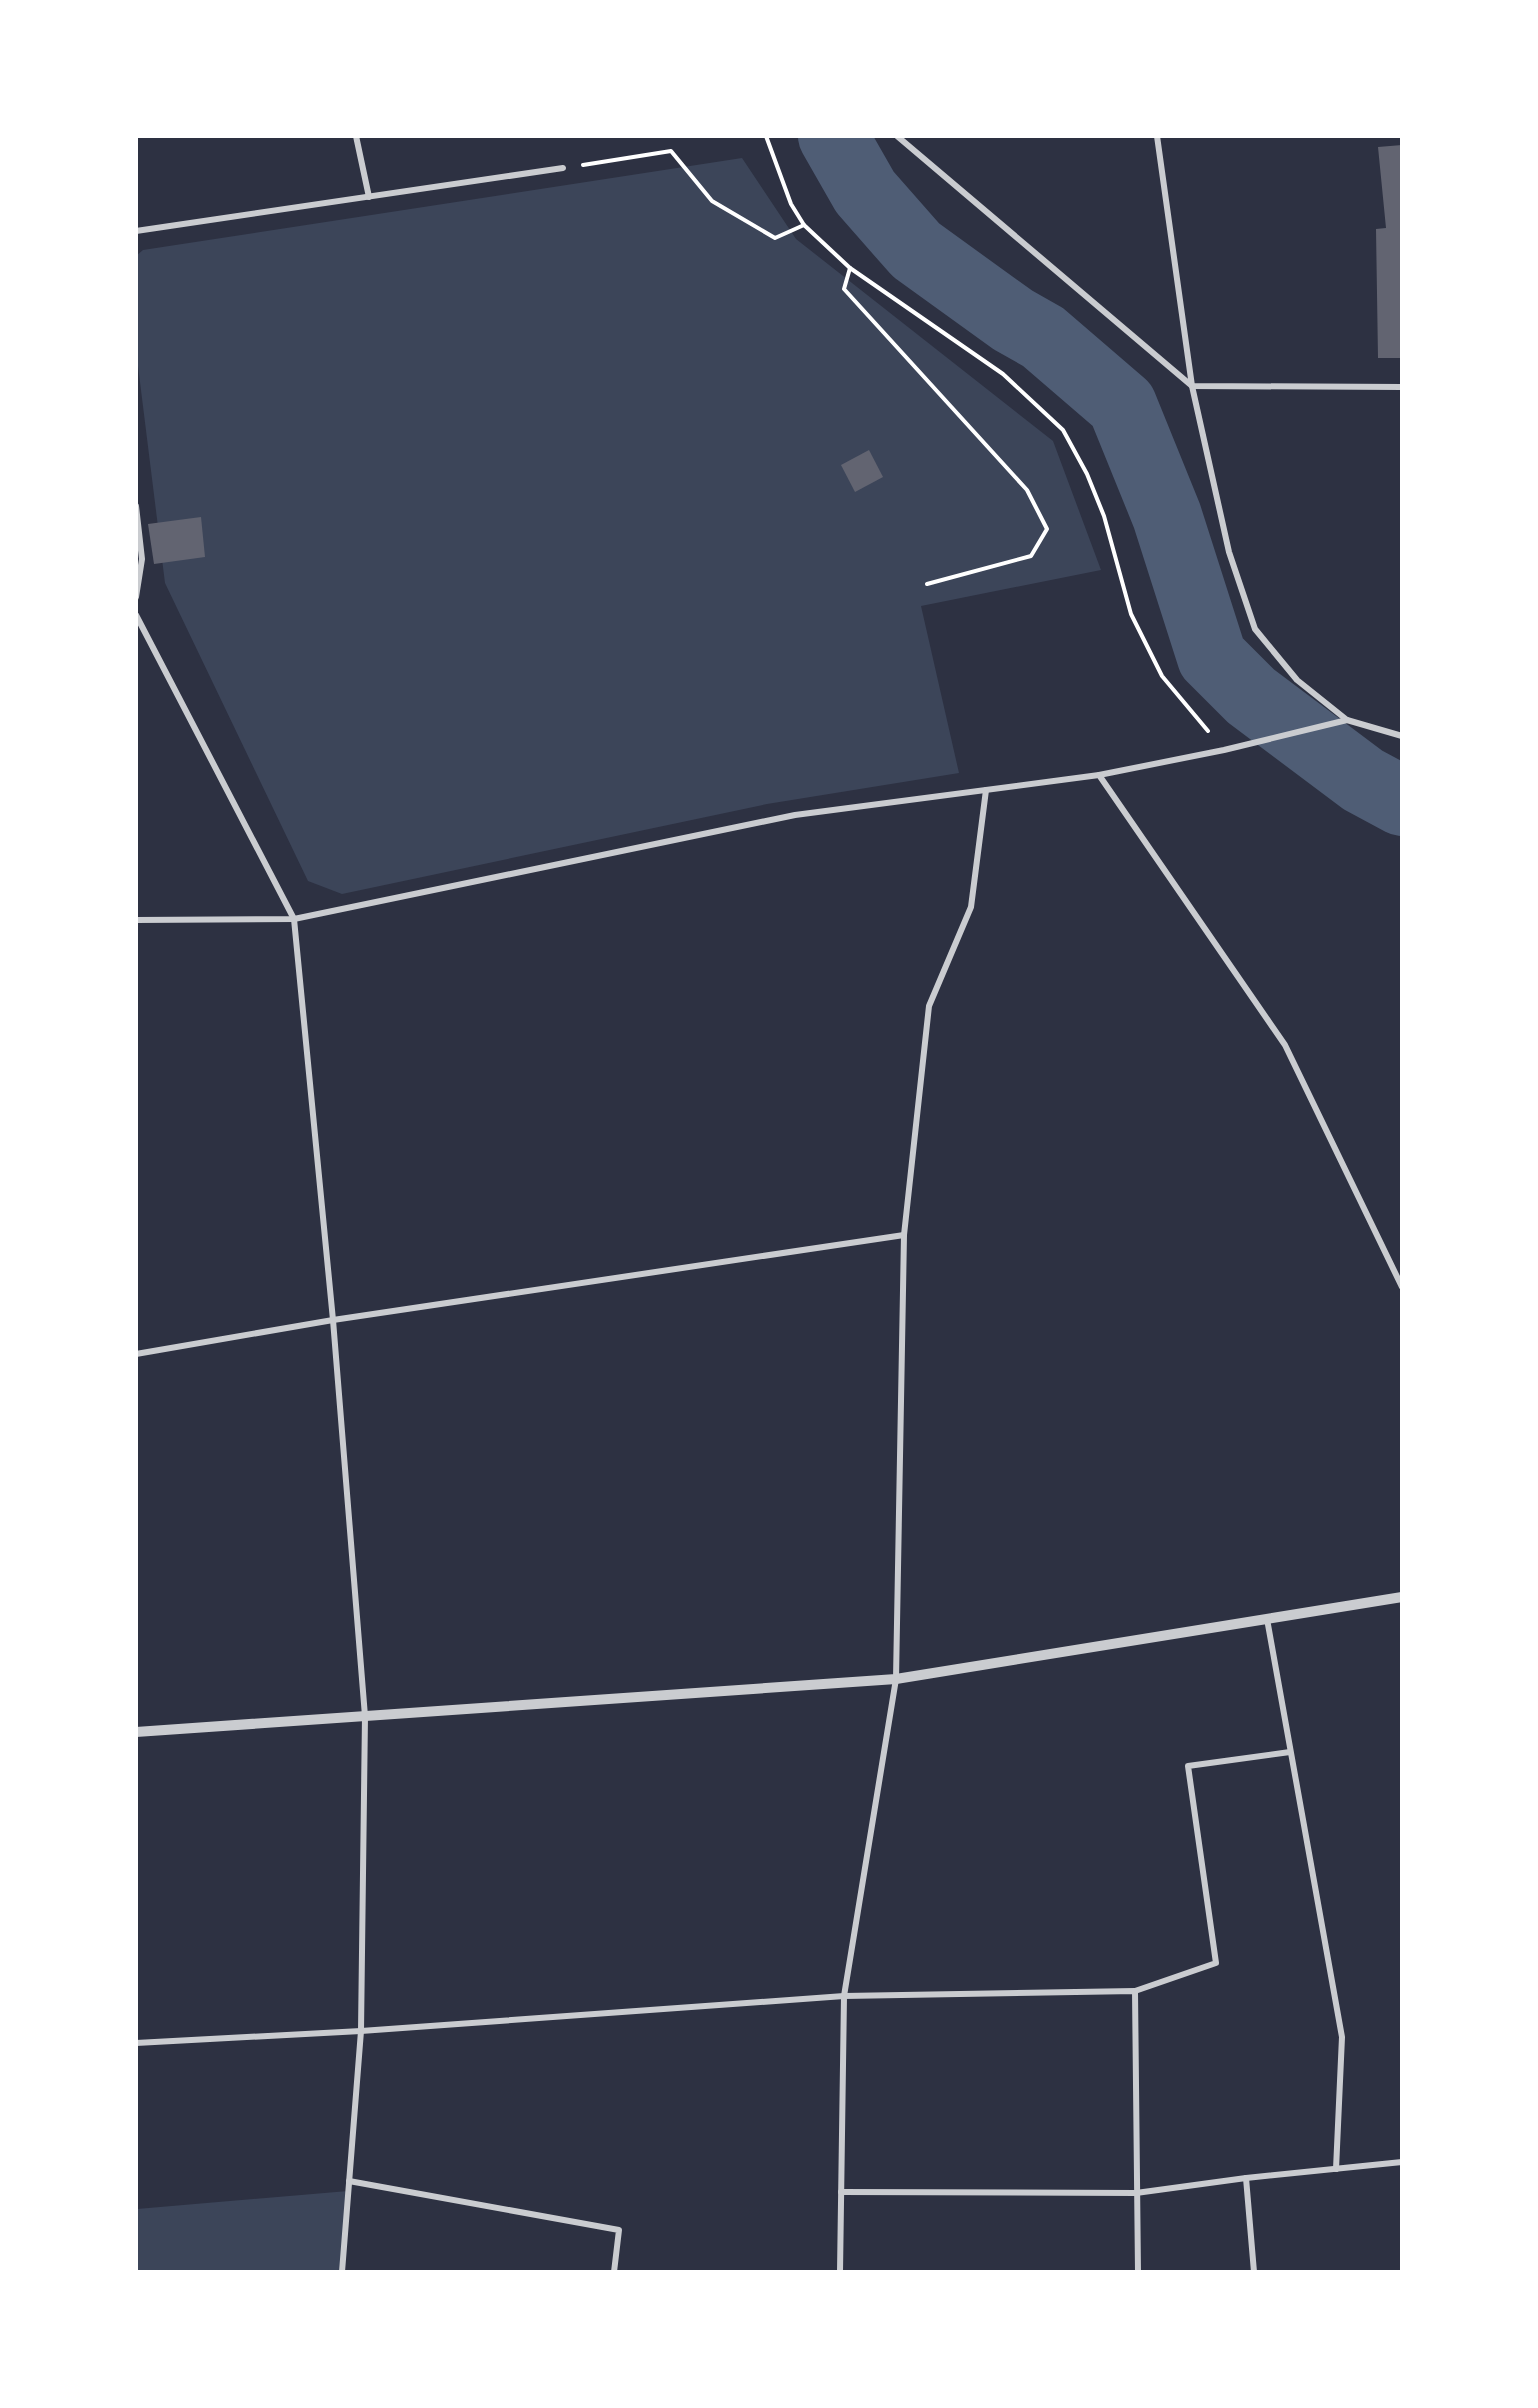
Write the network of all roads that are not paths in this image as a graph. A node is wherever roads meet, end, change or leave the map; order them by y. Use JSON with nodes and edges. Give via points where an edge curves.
{"nodes":[{"id":1,"x":356,"y":136,"type":"edge"},
{"id":2,"x":897,"y":136,"type":"edge"},
{"id":3,"x":1157,"y":136,"type":"edge"},
{"id":4,"x":563,"y":168,"type":"road end"},
{"id":5,"x":369,"y":197,"type":"junction"},
{"id":6,"x":136,"y":231,"type":"edge"},
{"id":7,"x":1192,"y":386,"type":"junction"},
{"id":8,"x":1401,"y":387,"type":"edge"},
{"id":9,"x":136,"y":506,"type":"edge"},
{"id":10,"x":136,"y":597,"type":"edge"},
{"id":11,"x":136,"y":615,"type":"edge"},
{"id":12,"x":1347,"y":720,"type":"junction"},
{"id":13,"x":1401,"y":736,"type":"edge"},
{"id":14,"x":1099,"y":775,"type":"junction"},
{"id":15,"x":986,"y":790,"type":"junction"},
{"id":16,"x":294,"y":918,"type":"junction"},
{"id":17,"x":136,"y":920,"type":"edge"},
{"id":18,"x":904,"y":1235,"type":"junction"},
{"id":19,"x":1401,"y":1287,"type":"edge"},
{"id":20,"x":333,"y":1320,"type":"junction"},
{"id":21,"x":136,"y":1354,"type":"edge"},
{"id":22,"x":1401,"y":1597,"type":"edge"},
{"id":23,"x":1267,"y":1619,"type":"junction"},
{"id":24,"x":897,"y":1679,"type":"junction"},
{"id":25,"x":365,"y":1716,"type":"junction"},
{"id":26,"x":136,"y":1732,"type":"edge"},
{"id":27,"x":1290,"y":1752,"type":"junction"},
{"id":28,"x":1135,"y":1991,"type":"junction"},
{"id":29,"x":844,"y":1996,"type":"junction"},
{"id":30,"x":361,"y":2031,"type":"junction"},
{"id":31,"x":136,"y":2043,"type":"edge"},
{"id":32,"x":1401,"y":2162,"type":"edge"},
{"id":33,"x":1336,"y":2169,"type":"junction"},
{"id":34,"x":1246,"y":2178,"type":"junction"},
{"id":35,"x":349,"y":2181,"type":"junction"},
{"id":36,"x":841,"y":2192,"type":"junction"},
{"id":37,"x":1136,"y":2193,"type":"junction"},
{"id":38,"x":342,"y":2271,"type":"edge"},
{"id":39,"x":614,"y":2271,"type":"edge"},
{"id":40,"x":840,"y":2271,"type":"edge"},
{"id":41,"x":1138,"y":2271,"type":"edge"},
{"id":42,"x":1254,"y":2271,"type":"edge"}],
"edges":[{"from":1,"to":5,"type":"street"},
{"from":2,"to":7,"type":"street"},
{"from":3,"to":7,"type":"street"},
{"from":4,"to":5,"type":"street"},
{"from":5,"to":6,"type":"street"},
{"from":7,"to":8,"type":"street"},
{"from":7,"to":12,"type":"street","via":[[1229,552],[1256,629],[1297,680]]},
{"from":9,"to":10,"type":"street","via":[[142,559]]},
{"from":11,"to":16,"type":"street"},
{"from":12,"to":13,"type":"street"},
{"from":12,"to":14,"type":"street"},
{"from":14,"to":15,"type":"street"},
{"from":14,"to":19,"type":"street","via":[[1285,1045]]},
{"from":15,"to":16,"type":"street","via":[[795,815]]},
{"from":15,"to":18,"type":"street","via":[[970,907],[928,1006]]},
{"from":16,"to":17,"type":"street"},
{"from":16,"to":20,"type":"street"},
{"from":18,"to":20,"type":"street"},
{"from":18,"to":24,"type":"street"},
{"from":20,"to":21,"type":"street"},
{"from":20,"to":25,"type":"street"},
{"from":22,"to":23,"type":"street"},
{"from":23,"to":24,"type":"street"},
{"from":23,"to":27,"type":"street"},
{"from":24,"to":25,"type":"street"},
{"from":24,"to":29,"type":"street"},
{"from":25,"to":26,"type":"street"},
{"from":25,"to":30,"type":"street"},
{"from":27,"to":28,"type":"street","via":[[1188,1766],[1216,1963]]},
{"from":27,"to":33,"type":"street","via":[[1342,2037]]},
{"from":28,"to":29,"type":"street"},
{"from":28,"to":37,"type":"street"},
{"from":29,"to":30,"type":"street"},
{"from":29,"to":36,"type":"street"},
{"from":30,"to":31,"type":"street"},
{"from":30,"to":35,"type":"street"},
{"from":32,"to":33,"type":"street"},
{"from":33,"to":34,"type":"street"},
{"from":34,"to":37,"type":"street"},
{"from":34,"to":42,"type":"street"},
{"from":35,"to":38,"type":"street"},
{"from":35,"to":39,"type":"street","via":[[620,2230]]},
{"from":36,"to":37,"type":"street"},
{"from":36,"to":40,"type":"street"},
{"from":37,"to":41,"type":"street"}]}
